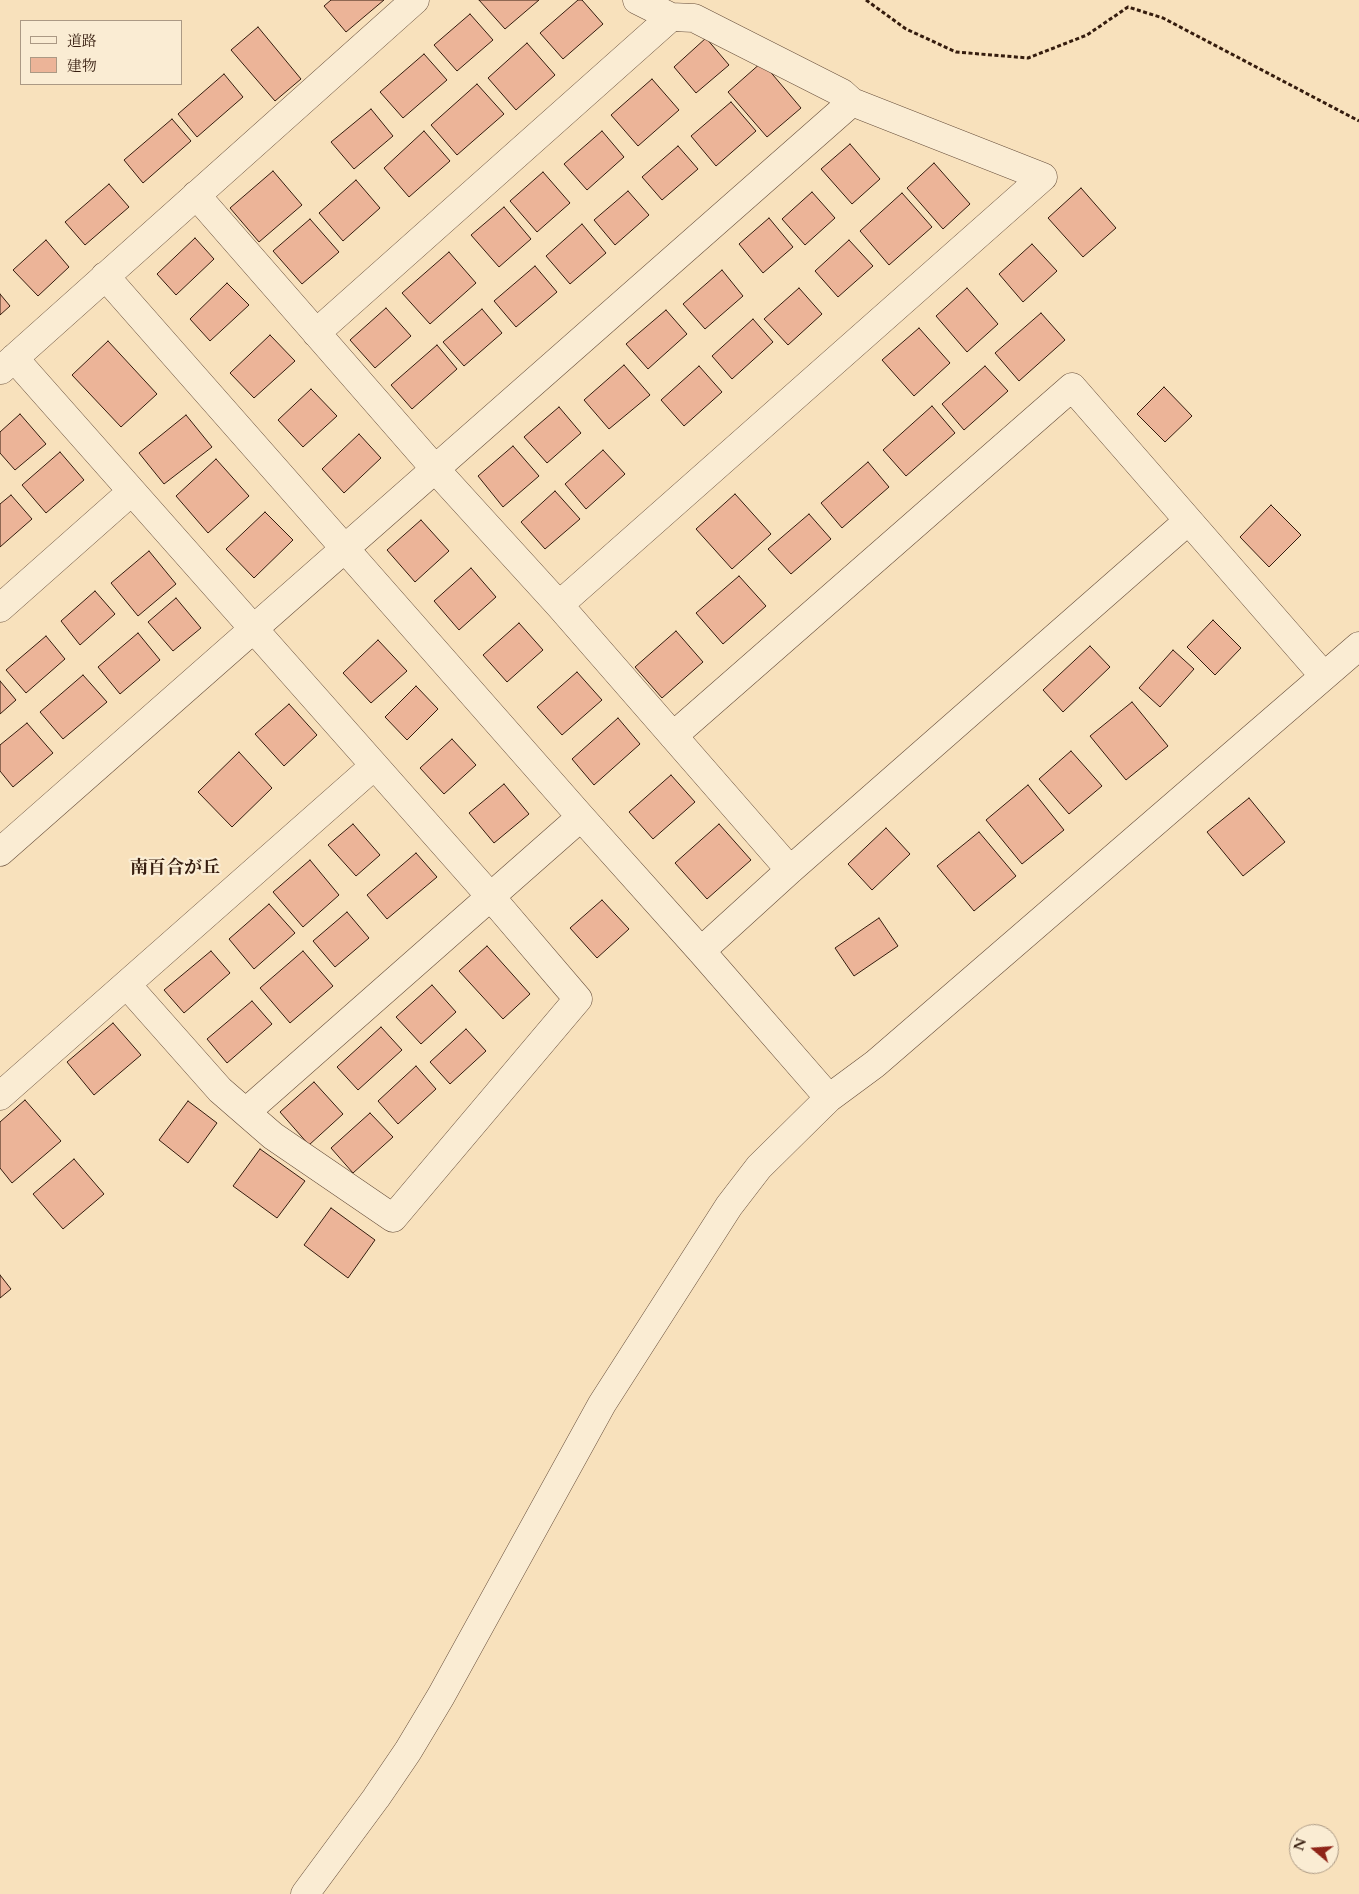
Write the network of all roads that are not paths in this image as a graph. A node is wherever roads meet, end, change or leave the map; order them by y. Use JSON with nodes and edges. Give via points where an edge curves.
{"nodes":[{"id":1,"x":415,"y":0,"type":"edge"},
{"id":2,"x":637,"y":0,"type":"edge"},
{"id":3,"x":671,"y":17,"type":"junction"},
{"id":4,"x":852,"y":102,"type":"junction"},
{"id":5,"x":196,"y":195,"type":"junction"},
{"id":6,"x":105,"y":276,"type":"junction"},
{"id":7,"x":316,"y":333,"type":"junction"},
{"id":8,"x":7,"y":365,"type":"edge"},
{"id":9,"x":436,"y":470,"type":"junction"},
{"id":10,"x":131,"y":492,"type":"junction"},
{"id":11,"x":1188,"y":521,"type":"junction"},
{"id":12,"x":345,"y":549,"type":"junction"},
{"id":13,"x":559,"y":605,"type":"junction"},
{"id":14,"x":0,"y":608,"type":"edge"},
{"id":15,"x":253,"y":629,"type":"junction"},
{"id":16,"x":1359,"y":646,"type":"edge"},
{"id":17,"x":1324,"y":676,"type":"junction"},
{"id":18,"x":673,"y":736,"type":"junction"},
{"id":19,"x":374,"y":766,"type":"junction"},
{"id":20,"x":580,"y":817,"type":"junction"},
{"id":21,"x":0,"y":852,"type":"edge"},
{"id":22,"x":790,"y":870,"type":"junction"},
{"id":23,"x":490,"y":896,"type":"junction"},
{"id":24,"x":702,"y":951,"type":"junction"},
{"id":25,"x":127,"y":984,"type":"junction"},
{"id":26,"x":0,"y":1096,"type":"edge"},
{"id":27,"x":829,"y":1098,"type":"junction"},
{"id":28,"x":246,"y":1112,"type":"junction"},
{"id":29,"x":305,"y":1894,"type":"edge"}],
"edges":[{"from":1,"to":5,"type":"street"},
{"from":2,"to":3,"type":"street"},
{"from":3,"to":4,"type":"street","via":[[694,18],[842,92]]},
{"from":3,"to":7,"type":"street"},
{"from":4,"to":9,"type":"street"},
{"from":4,"to":13,"type":"street","via":[[1043,177]]},
{"from":5,"to":6,"type":"street"},
{"from":5,"to":7,"type":"street"},
{"from":6,"to":8,"type":"street"},
{"from":6,"to":12,"type":"street"},
{"from":7,"to":9,"type":"street"},
{"from":8,"to":10,"type":"street"},
{"from":9,"to":12,"type":"street"},
{"from":9,"to":13,"type":"street"},
{"from":10,"to":14,"type":"street"},
{"from":10,"to":15,"type":"street"},
{"from":11,"to":17,"type":"street"},
{"from":11,"to":18,"type":"street","via":[[1072,387]]},
{"from":11,"to":22,"type":"street"},
{"from":12,"to":15,"type":"street"},
{"from":12,"to":20,"type":"street"},
{"from":13,"to":18,"type":"street"},
{"from":15,"to":19,"type":"street"},
{"from":15,"to":21,"type":"street"},
{"from":16,"to":17,"type":"street"},
{"from":17,"to":27,"type":"street","via":[[875,1064]]},
{"from":18,"to":22,"type":"street"},
{"from":19,"to":23,"type":"street"},
{"from":19,"to":25,"type":"street"},
{"from":20,"to":23,"type":"street"},
{"from":20,"to":24,"type":"street"},
{"from":22,"to":24,"type":"street"},
{"from":23,"to":28,"type":"street"},
{"from":23,"to":28,"type":"street","via":[[578,999],[392,1218],[273,1136]]},
{"from":24,"to":27,"type":"street"},
{"from":25,"to":26,"type":"street"},
{"from":25,"to":28,"type":"street","via":[[220,1090]]},
{"from":27,"to":29,"type":"street","via":[[758,1167],[729,1206],[602,1404],[413,1743]]}]}
